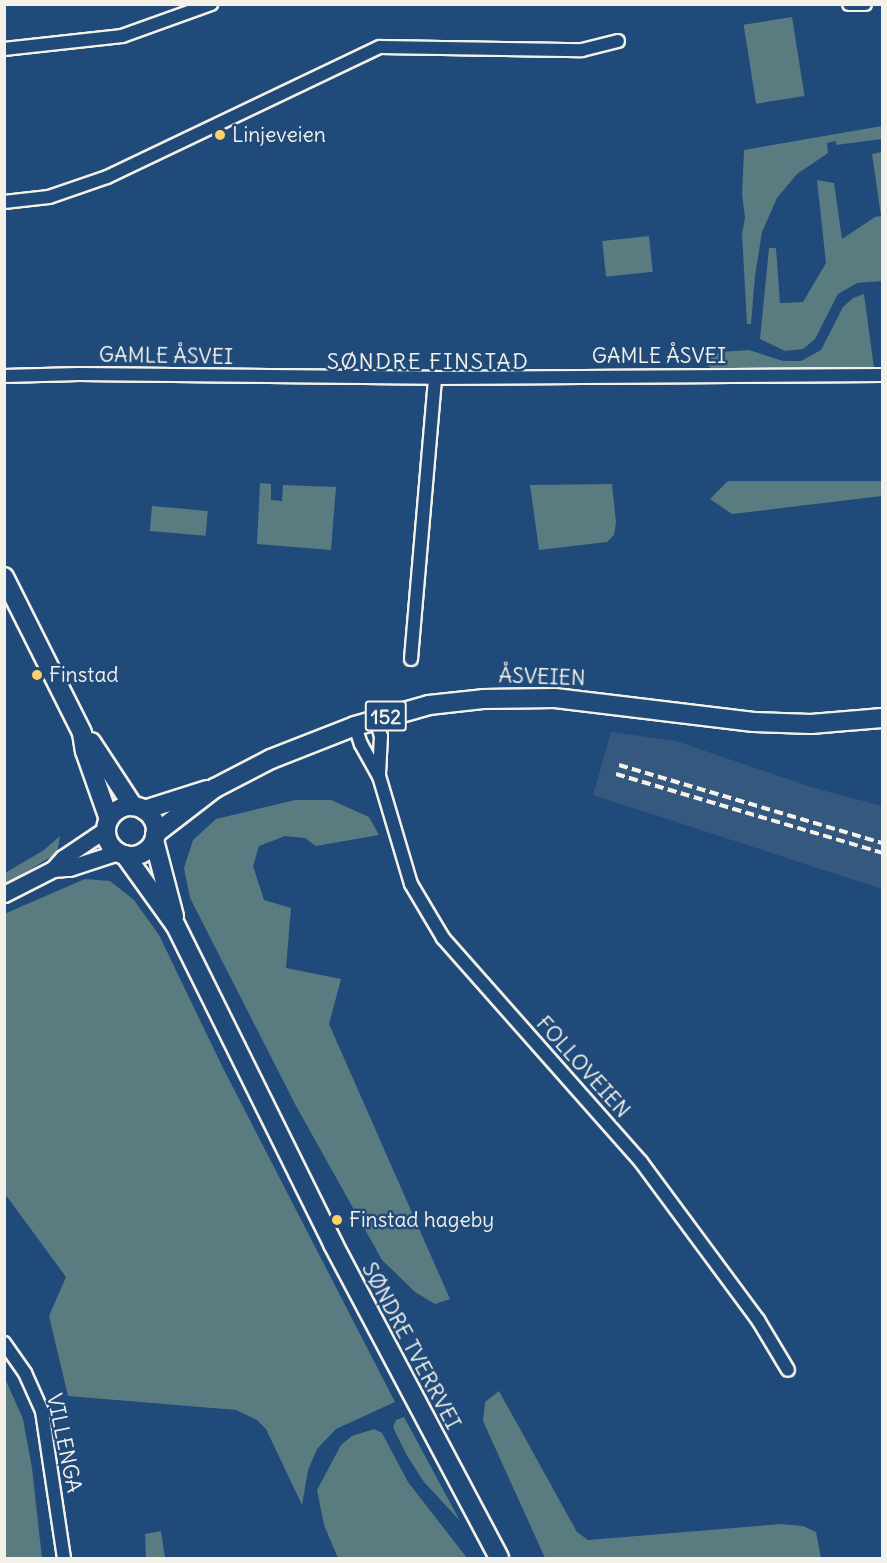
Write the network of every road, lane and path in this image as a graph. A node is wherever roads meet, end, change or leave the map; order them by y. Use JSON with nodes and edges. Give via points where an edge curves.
{"nodes":[{"id":1,"x":211,"y":4,"type":"edge"},
{"id":2,"x":849,"y":4,"type":"edge"},
{"id":3,"x":865,"y":4,"type":"edge"},
{"id":4,"x":618,"y":41,"type":"dead end"},
{"id":5,"x":4,"y":49,"type":"edge"},
{"id":6,"x":4,"y":202,"type":"edge"},
{"id":7,"x":882,"y":375,"type":"edge"},
{"id":8,"x":4,"y":376,"type":"edge"},
{"id":9,"x":435,"y":378,"type":"junction"},
{"id":10,"x":4,"y":577,"type":"edge"},
{"id":11,"x":411,"y":659,"type":"dead end"},
{"id":12,"x":882,"y":718,"type":"edge"},
{"id":13,"x":376,"y":719,"type":"junction"},
{"id":14,"x":355,"y":726,"type":"junction"},
{"id":15,"x":82,"y":733,"type":"junction"},
{"id":16,"x":379,"y":776,"type":"junction"},
{"id":17,"x":215,"y":788,"type":"junction"},
{"id":18,"x":138,"y":808,"type":"junction"},
{"id":19,"x":108,"y":824,"type":"junction"},
{"id":20,"x":154,"y":837,"type":"junction"},
{"id":21,"x":122,"y":853,"type":"junction"},
{"id":22,"x":53,"y":869,"type":"junction"},
{"id":23,"x":4,"y":894,"type":"edge"},
{"id":24,"x":176,"y":926,"type":"junction"},
{"id":25,"x":4,"y":1343,"type":"edge"},
{"id":26,"x":788,"y":1370,"type":"dead end"},
{"id":27,"x":64,"y":1558,"type":"edge"},
{"id":28,"x":499,"y":1558,"type":"edge"}],
"edges":[{"from":1,"to":5,"type":"street","via":[[122,36]]},
{"from":2,"to":3,"type":"street"},
{"from":4,"to":6,"type":"street","via":[[572,50],[380,47],[107,177],[49,197]]},
{"from":7,"to":9,"type":"street","name":"GAMLE ÅSVEI"},
{"from":8,"to":9,"type":"street","name":"GAMLE ÅSVEI"},
{"from":9,"to":11,"type":"street"},
{"from":10,"to":15,"type":"main road"},
{"from":12,"to":13,"type":"main road","name":"ÅSVEIEN","number":"152","via":[[811,724],[754,722],[574,699],[511,697],[437,704]]},
{"from":13,"to":14,"type":"main road","name":"ÅSVEIEN","number":"152"},
{"from":13,"to":16,"type":"street","name":"FOLLOVEIEN","via":[[381,736]]},
{"from":14,"to":16,"type":"street","name":"FOLLOVEIEN"},
{"from":14,"to":17,"type":"main road","name":"ÅSVEIEN","number":"152","via":[[271,759]]},
{"from":15,"to":18,"type":"main road"},
{"from":15,"to":19,"type":"main road"},
{"from":16,"to":26,"type":"street","name":"FOLLOVEIEN","via":[[411,884],[443,938],[641,1162],[758,1320]]},
{"from":17,"to":18,"type":"main road","name":"ÅSVEIEN","number":"152"},
{"from":17,"to":20,"type":"main road","name":"ÅSVEIEN","number":"152"},
{"from":18,"to":19,"type":"main road","via":[[121,808]]},
{"from":18,"to":20,"type":"main road","via":[[154,824]]},
{"from":19,"to":21,"type":"main road","via":[[109,842]]},
{"from":19,"to":22,"type":"street"},
{"from":20,"to":21,"type":"main road","via":[[141,853]]},
{"from":20,"to":24,"type":"main road","name":"SØNDRE TVERRVEI"},
{"from":21,"to":22,"type":"street"},
{"from":21,"to":24,"type":"main road","name":"SØNDRE TVERRVEI"},
{"from":22,"to":23,"type":"street"},
{"from":24,"to":28,"type":"main road","name":"SØNDRE TVERRVEI","via":[[338,1254]]},
{"from":25,"to":27,"type":"street","name":"VILLENGA","via":[[25,1373],[42,1411]]}]}
